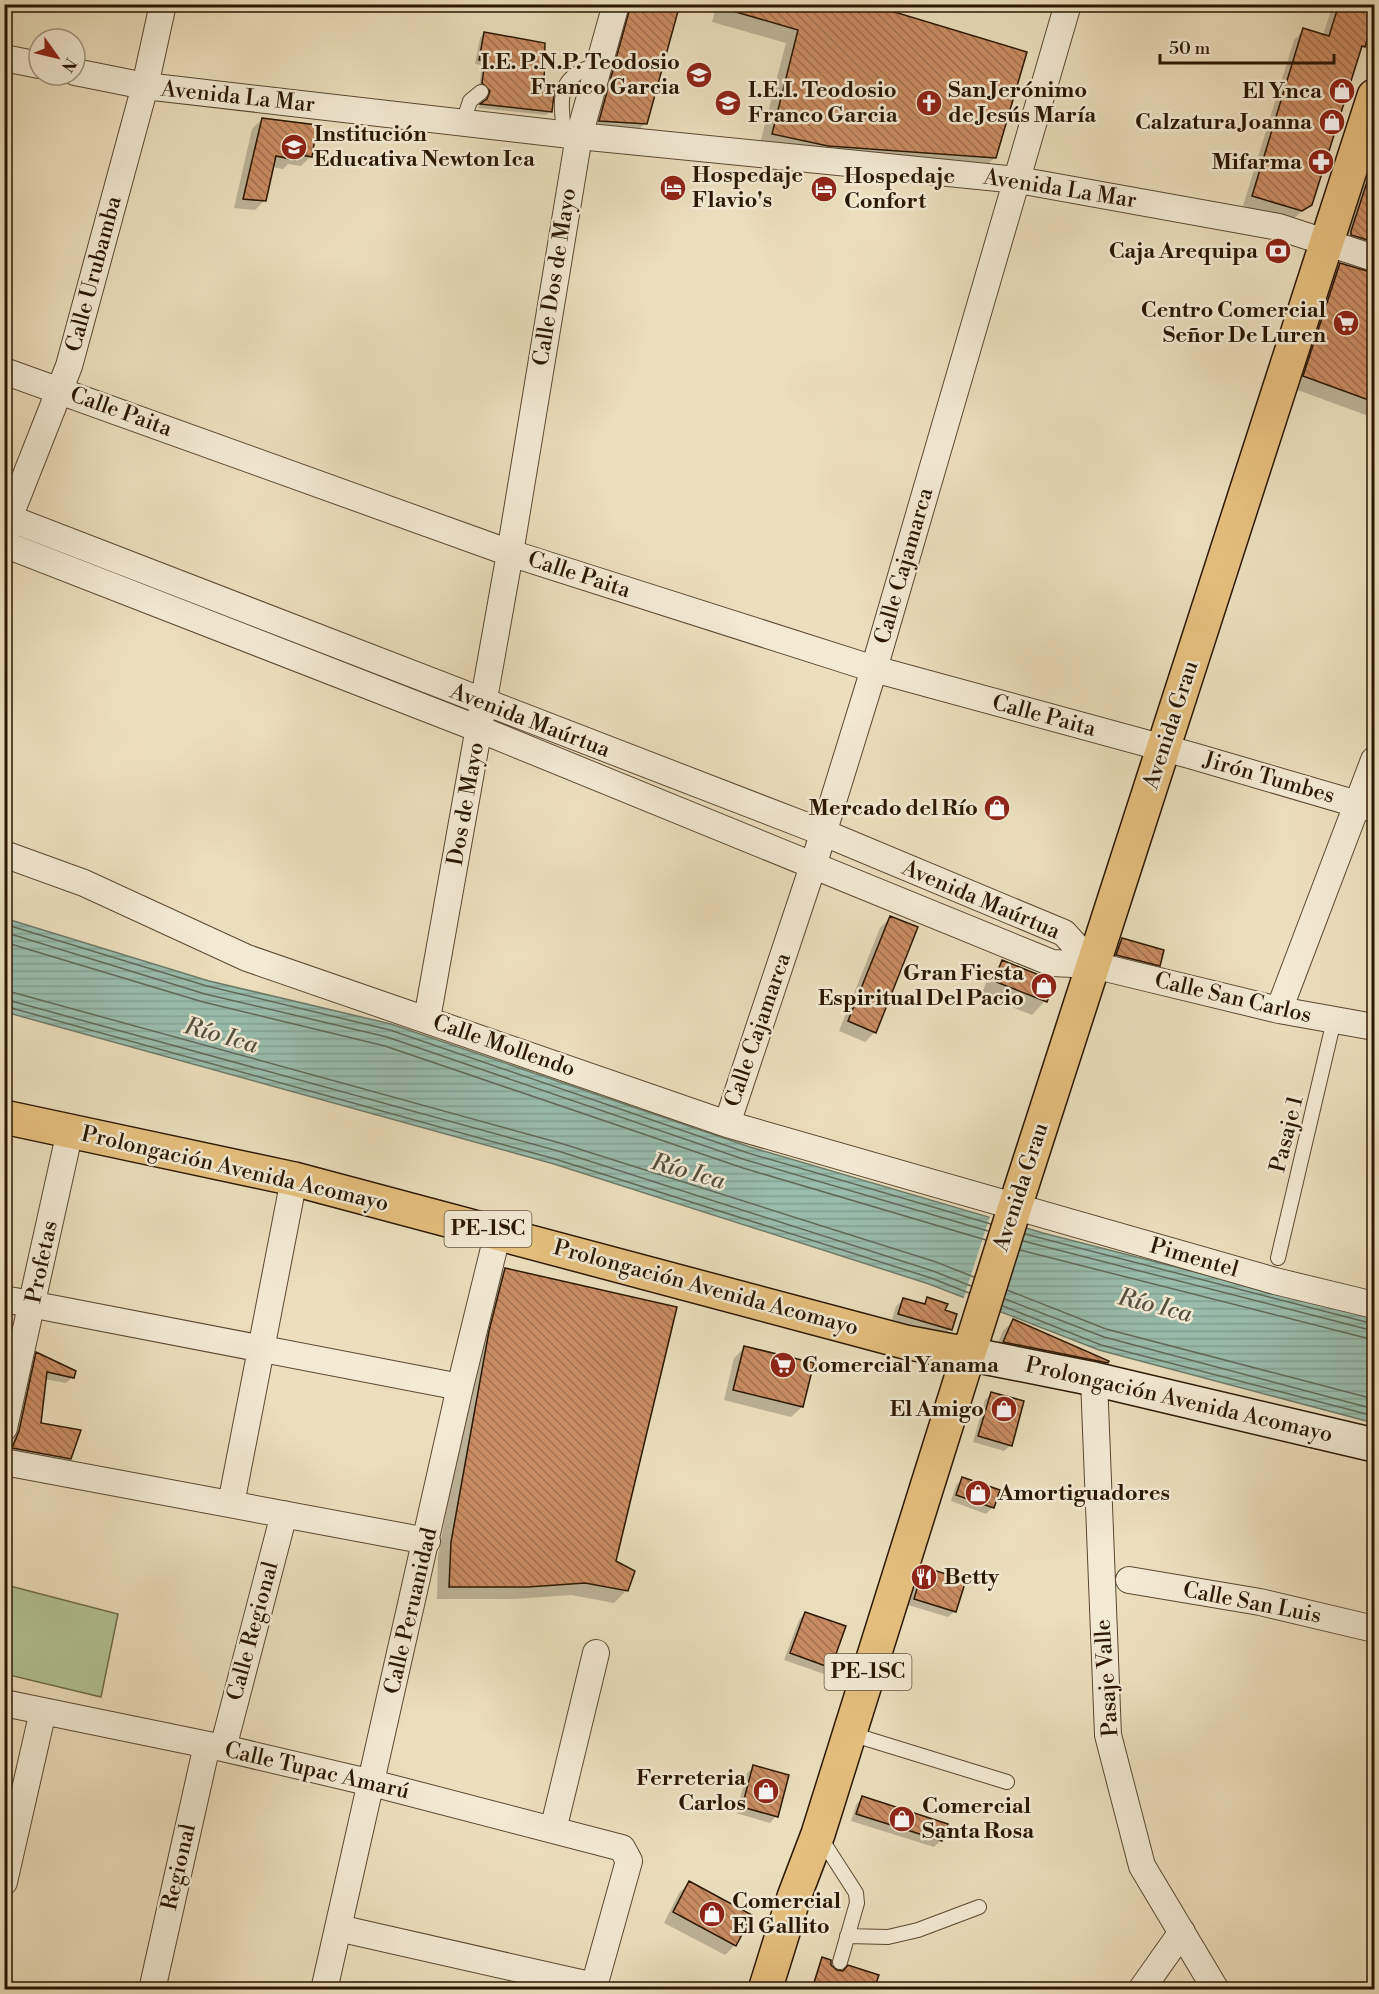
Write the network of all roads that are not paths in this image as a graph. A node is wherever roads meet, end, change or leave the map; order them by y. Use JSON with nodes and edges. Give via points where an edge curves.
{"nodes":[{"id":1,"x":163,"y":4,"type":"edge"},
{"id":2,"x":616,"y":4,"type":"edge"},
{"id":3,"x":1068,"y":4,"type":"edge"},
{"id":4,"x":4,"y":58,"type":"edge"},
{"id":5,"x":27,"y":63,"type":"edge"},
{"id":6,"x":599,"y":64,"type":"junction"},
{"id":7,"x":87,"y":75,"type":"edge"},
{"id":8,"x":144,"y":87,"type":"junction"},
{"id":9,"x":482,"y":92,"type":"dead end"},
{"id":10,"x":1374,"y":96,"type":"edge"},
{"id":11,"x":463,"y":122,"type":"junction"},
{"id":12,"x":571,"y":134,"type":"junction"},
{"id":13,"x":1018,"y":180,"type":"junction"},
{"id":14,"x":1327,"y":242,"type":"junction"},
{"id":15,"x":1374,"y":258,"type":"edge"},
{"id":16,"x":4,"y":371,"type":"edge"},
{"id":17,"x":62,"y":390,"type":"junction"},
{"id":18,"x":6,"y":523,"type":"edge"},
{"id":19,"x":4,"y":544,"type":"edge"},
{"id":20,"x":510,"y":553,"type":"junction"},
{"id":21,"x":874,"y":669,"type":"junction"},
{"id":22,"x":482,"y":703,"type":"junction"},
{"id":23,"x":479,"y":729,"type":"junction"},
{"id":24,"x":1163,"y":747,"type":"junction"},
{"id":25,"x":1374,"y":760,"type":"edge"},
{"id":26,"x":1365,"y":806,"type":"edge"},
{"id":27,"x":822,"y":832,"type":"junction"},
{"id":28,"x":4,"y":854,"type":"edge"},
{"id":29,"x":813,"y":866,"type":"junction"},
{"id":30,"x":1093,"y":966,"type":"junction"},
{"id":31,"x":1279,"y":1010,"type":"junction"},
{"id":32,"x":428,"y":1019,"type":"junction"},
{"id":33,"x":1334,"y":1020,"type":"junction"},
{"id":34,"x":1374,"y":1027,"type":"edge"},
{"id":35,"x":4,"y":1117,"type":"edge"},
{"id":36,"x":727,"y":1124,"type":"junction"},
{"id":37,"x":70,"y":1131,"type":"junction"},
{"id":38,"x":294,"y":1179,"type":"junction"},
{"id":39,"x":1012,"y":1214,"type":"junction"},
{"id":40,"x":498,"y":1232,"type":"junction"},
{"id":41,"x":1278,"y":1258,"type":"dead end"},
{"id":42,"x":4,"y":1299,"type":"edge"},
{"id":43,"x":32,"y":1305,"type":"junction"},
{"id":44,"x":1374,"y":1305,"type":"edge"},
{"id":45,"x":261,"y":1349,"type":"junction"},
{"id":46,"x":968,"y":1354,"type":"junction"},
{"id":47,"x":1094,"y":1379,"type":"junction"},
{"id":48,"x":460,"y":1387,"type":"junction"},
{"id":49,"x":7,"y":1402,"type":"edge"},
{"id":50,"x":4,"y":1428,"type":"edge"},
{"id":51,"x":1374,"y":1445,"type":"edge"},
{"id":52,"x":4,"y":1462,"type":"edge"},
{"id":53,"x":231,"y":1504,"type":"junction"},
{"id":54,"x":284,"y":1514,"type":"junction"},
{"id":55,"x":427,"y":1541,"type":"junction"},
{"id":56,"x":1129,"y":1580,"type":"dead end"},
{"id":57,"x":1374,"y":1629,"type":"edge"},
{"id":58,"x":596,"y":1653,"type":"dead end"},
{"id":59,"x":4,"y":1703,"type":"edge"},
{"id":60,"x":43,"y":1711,"type":"junction"},
{"id":61,"x":848,"y":1733,"type":"junction"},
{"id":62,"x":215,"y":1747,"type":"junction"},
{"id":63,"x":1007,"y":1782,"type":"dead end"},
{"id":64,"x":372,"y":1783,"type":"junction"},
{"id":65,"x":554,"y":1830,"type":"junction"},
{"id":66,"x":818,"y":1834,"type":"junction"},
{"id":67,"x":4,"y":1882,"type":"edge"},
{"id":68,"x":979,"y":1907,"type":"dead end"},
{"id":69,"x":338,"y":1928,"type":"junction"},
{"id":70,"x":1182,"y":1932,"type":"junction"},
{"id":71,"x":847,"y":1936,"type":"junction"},
{"id":72,"x":840,"y":1962,"type":"dead end"},
{"id":73,"x":593,"y":1988,"type":"edge"},
{"id":74,"x":152,"y":1989,"type":"edge"},
{"id":75,"x":324,"y":1989,"type":"edge"},
{"id":76,"x":765,"y":1989,"type":"edge"},
{"id":77,"x":1142,"y":1989,"type":"edge"},
{"id":78,"x":1216,"y":1989,"type":"edge"}],
"edges":[{"from":1,"to":8,"type":"street","name":"Calle Urubamba"},
{"from":2,"to":6,"type":"street","name":"Calle Dos de Mayo"},
{"from":3,"to":13,"type":"street","name":"Calle Cajamarca"},
{"from":4,"to":5,"type":"street"},
{"from":6,"to":12,"type":"street","name":"Calle Dos de Mayo"},
{"from":6,"to":12,"type":"lane","via":[[570,78],[557,99]]},
{"from":7,"to":8,"type":"street","name":"Avenida La Mar"},
{"from":8,"to":11,"type":"street","name":"Avenida La Mar"},
{"from":8,"to":17,"type":"street","name":"Calle Urubamba"},
{"from":9,"to":11,"type":"lane","via":[[470,101]]},
{"from":10,"to":14,"type":"main road","name":"Avenida Grau"},
{"from":11,"to":12,"type":"street","name":"Avenida La Mar"},
{"from":12,"to":13,"type":"street","name":"Avenida La Mar"},
{"from":12,"to":20,"type":"street","name":"Calle Dos de Mayo"},
{"from":13,"to":14,"type":"street","name":"Avenida La Mar","via":[[1279,227]]},
{"from":13,"to":21,"type":"street","name":"Calle Cajamarca"},
{"from":14,"to":15,"type":"street","name":"Avenida La Mar"},
{"from":14,"to":24,"type":"main road","name":"Avenida Grau"},
{"from":16,"to":17,"type":"street","name":"Calle Paita"},
{"from":17,"to":18,"type":"street","name":"Calle Urubamba"},
{"from":17,"to":20,"type":"street","name":"Calle Paita"},
{"from":18,"to":22,"type":"street","name":"Avenida Maúrtua"},
{"from":19,"to":23,"type":"street","name":"Avenida Maúrtua"},
{"from":20,"to":21,"type":"street","name":"Calle Paita"},
{"from":20,"to":22,"type":"street","name":"Dos de Mayo"},
{"from":21,"to":24,"type":"street","name":"Calle Paita"},
{"from":21,"to":27,"type":"street","name":"Calle Cajamarca"},
{"from":22,"to":23,"type":"street","name":"Dos de Mayo"},
{"from":22,"to":27,"type":"street","name":"Avenida Maúrtua"},
{"from":23,"to":29,"type":"street","name":"Avenida Maúrtua"},
{"from":23,"to":32,"type":"street","name":"Dos de Mayo"},
{"from":24,"to":26,"type":"street","name":"Jirón Tumbes"},
{"from":24,"to":30,"type":"main road","name":"Avenida Grau"},
{"from":25,"to":26,"type":"street"},
{"from":26,"to":31,"type":"street"},
{"from":27,"to":29,"type":"street","name":"Calle Cajamarca"},
{"from":27,"to":30,"type":"street","name":"Avenida Maúrtua","via":[[1064,933]]},
{"from":28,"to":32,"type":"street","name":"Calle Mollendo","via":[[84,883],[247,958]]},
{"from":29,"to":30,"type":"street","name":"Avenida Maúrtua","via":[[1052,963]]},
{"from":29,"to":36,"type":"street","name":"Calle Cajamarca"},
{"from":30,"to":31,"type":"street","name":"Calle San Carlos"},
{"from":30,"to":39,"type":"main road","name":"Avenida Grau"},
{"from":31,"to":33,"type":"street","name":"Calle San Carlos"},
{"from":32,"to":36,"type":"street","name":"Calle Mollendo"},
{"from":33,"to":34,"type":"street","name":"Calle San Carlos"},
{"from":33,"to":41,"type":"lane","name":"Pasaje 1"},
{"from":35,"to":37,"type":"main road","name":"Prolongación Avenida Acomayo","number":"PE-1SC"},
{"from":36,"to":39,"type":"street","name":"Calle Mollendo"},
{"from":37,"to":38,"type":"main road","name":"Prolongación Avenida Acomayo","number":"PE-1SC"},
{"from":37,"to":43,"type":"street","name":"Profetas"},
{"from":38,"to":40,"type":"main road","name":"Prolongación Avenida Acomayo","number":"PE-1SC"},
{"from":38,"to":45,"type":"street"},
{"from":39,"to":44,"type":"street","name":"Pimentel"},
{"from":39,"to":46,"type":"main road","name":"Avenida Grau"},
{"from":40,"to":46,"type":"main road","name":"Prolongación Avenida Acomayo","number":"PE-1SC","via":[[905,1342]]},
{"from":40,"to":48,"type":"street","name":"Calle Peruanidad"},
{"from":42,"to":43,"type":"street"},
{"from":43,"to":45,"type":"street"},
{"from":43,"to":49,"type":"street","name":"Profetas"},
{"from":45,"to":48,"type":"street"},
{"from":45,"to":53,"type":"street"},
{"from":46,"to":47,"type":"street","name":"Prolongación Avenida Acomayo"},
{"from":46,"to":61,"type":"main road","number":"PE-1SC"},
{"from":47,"to":51,"type":"street","name":"Prolongación Avenida Acomayo"},
{"from":47,"to":70,"type":"street","name":"Pasaje Valle","via":[[1108,1735],[1142,1866]]},
{"from":48,"to":55,"type":"street","name":"Calle Peruanidad"},
{"from":49,"to":50,"type":"street","name":"Profetas"},
{"from":52,"to":53,"type":"street"},
{"from":53,"to":54,"type":"street"},
{"from":54,"to":55,"type":"street"},
{"from":54,"to":62,"type":"street","name":"Calle Regional"},
{"from":55,"to":64,"type":"street","name":"Calle Peruanidad"},
{"from":56,"to":57,"type":"street","name":"Calle San Luis","via":[[1260,1602]]},
{"from":58,"to":65,"type":"street"},
{"from":59,"to":60,"type":"street","name":"Calle Tupac Amarú"},
{"from":60,"to":62,"type":"street","name":"Calle Tupac Amarú"},
{"from":60,"to":67,"type":"street"},
{"from":61,"to":63,"type":"lane"},
{"from":61,"to":66,"type":"main road","number":"PE-1SC"},
{"from":62,"to":64,"type":"street","name":"Calle Tupac Amarú"},
{"from":62,"to":74,"type":"street","name":"Regional"},
{"from":64,"to":65,"type":"street","name":"Calle Tupac Amarú"},
{"from":64,"to":69,"type":"street","name":"Calle Peruanidad"},
{"from":65,"to":73,"type":"street","name":"Calle Tupac Amarú","via":[[626,1852],[628,1861]]},
{"from":66,"to":71,"type":"lane","via":[[856,1893],[857,1903]]},
{"from":66,"to":76,"type":"main road","number":"PE-1SC"},
{"from":68,"to":71,"type":"lane","via":[[888,1937]]},
{"from":69,"to":73,"type":"street"},
{"from":69,"to":75,"type":"street","name":"Calle Peruanidad"},
{"from":70,"to":77,"type":"street"},
{"from":70,"to":78,"type":"street","name":"Pasaje Valle"},
{"from":71,"to":72,"type":"lane"}]}
